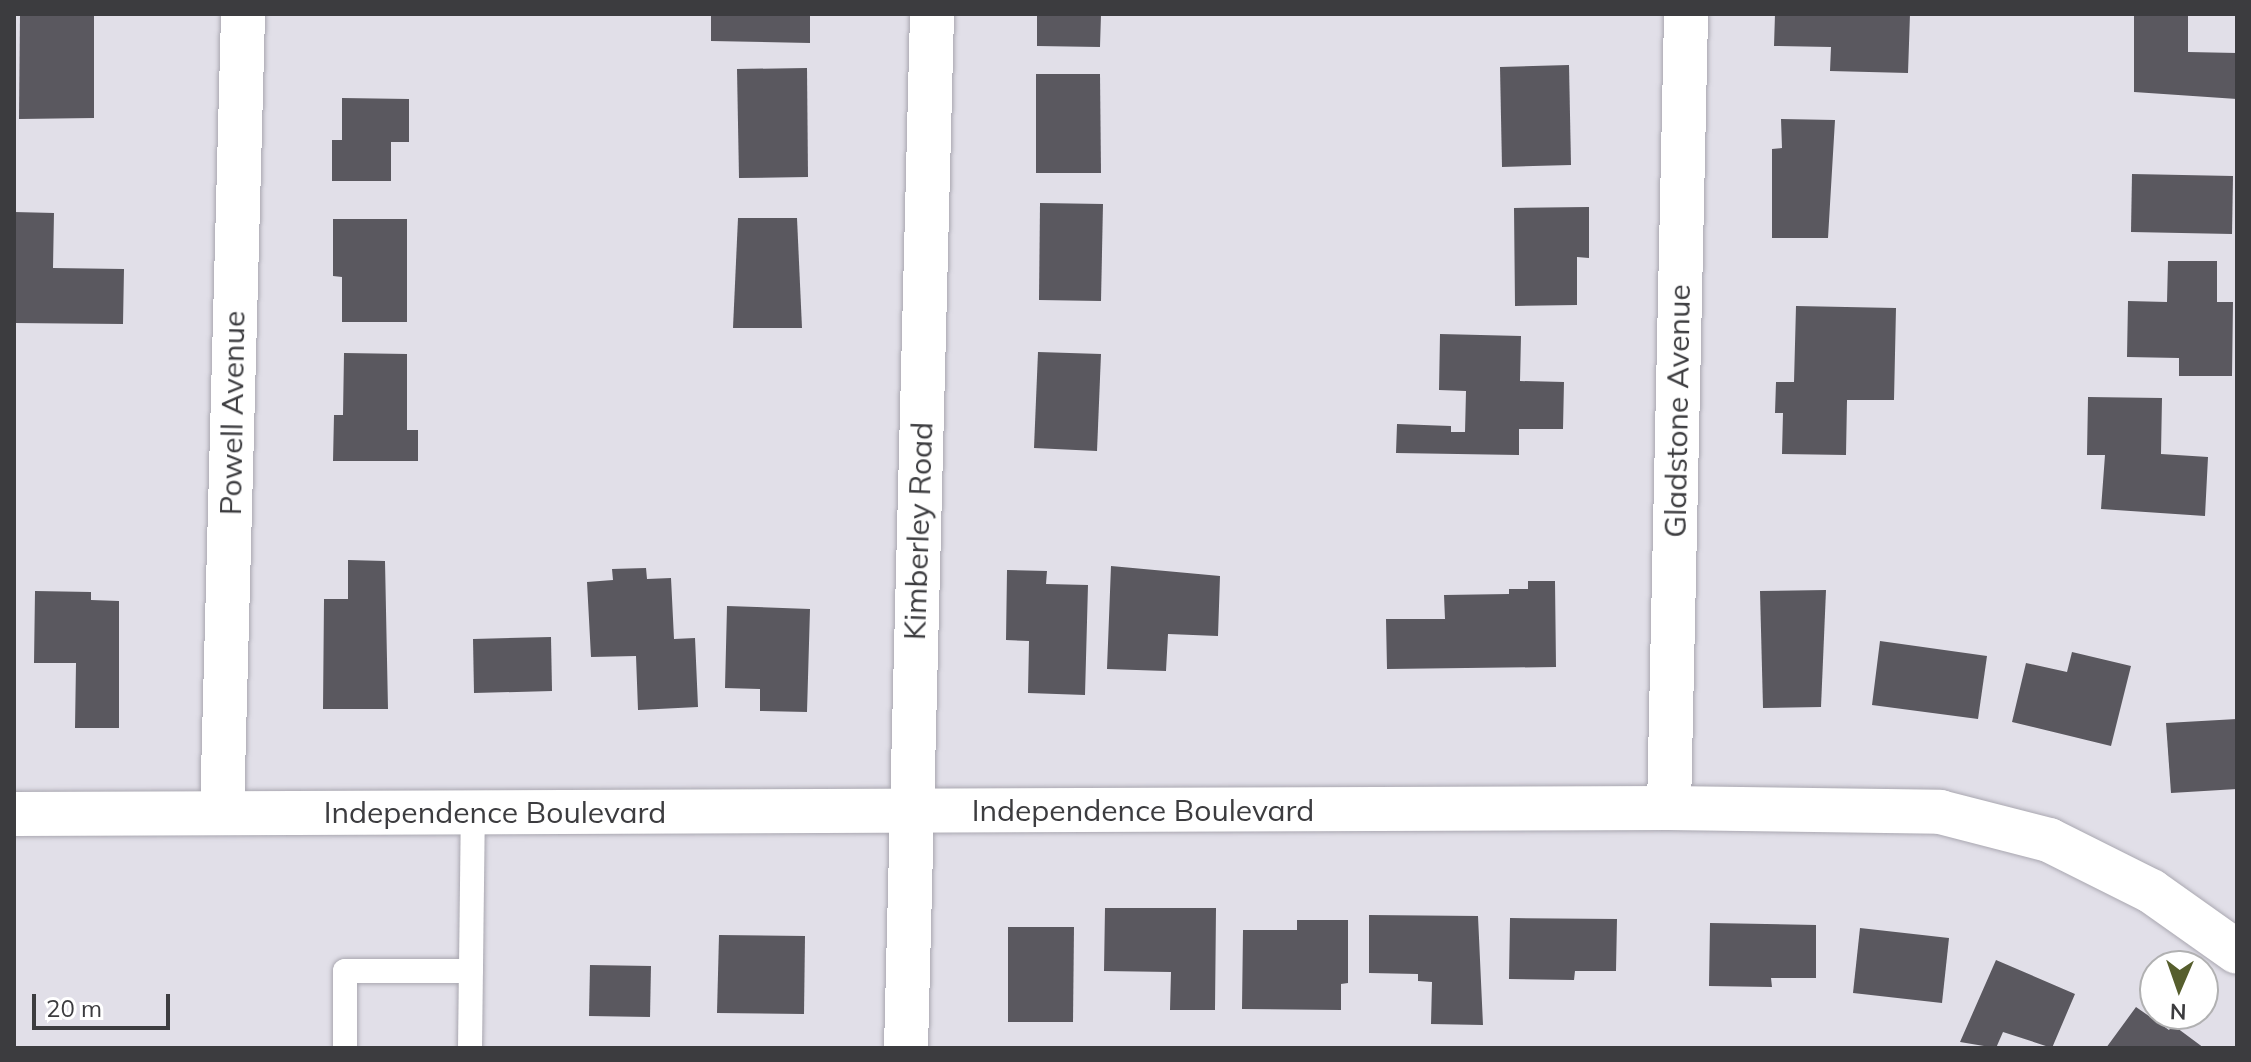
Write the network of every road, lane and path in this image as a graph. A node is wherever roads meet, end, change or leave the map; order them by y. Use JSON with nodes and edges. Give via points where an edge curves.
{"nodes":[{"id":1,"x":243,"y":14,"type":"edge"},
{"id":2,"x":932,"y":14,"type":"edge"},
{"id":3,"x":1686,"y":14,"type":"edge"},
{"id":4,"x":1669,"y":808,"type":"junction"},
{"id":5,"x":473,"y":811,"type":"junction"},
{"id":6,"x":222,"y":812,"type":"junction"},
{"id":7,"x":911,"y":812,"type":"junction"},
{"id":8,"x":14,"y":814,"type":"edge"},
{"id":9,"x":2237,"y":952,"type":"edge"},
{"id":10,"x":471,"y":971,"type":"junction"},
{"id":11,"x":345,"y":1048,"type":"edge"},
{"id":12,"x":470,"y":1048,"type":"edge"},
{"id":13,"x":906,"y":1048,"type":"edge"}],
"edges":[{"from":1,"to":6,"type":"street","name":"Powell Avenue"},
{"from":2,"to":7,"type":"street","name":"Kimberley Road"},
{"from":3,"to":4,"type":"street","name":"Gladstone Avenue"},
{"from":4,"to":7,"type":"street","name":"Independence Boulevard"},
{"from":4,"to":9,"type":"street","name":"Independence Boulevard","via":[[1940,812],[2049,840],[2151,891]]},
{"from":5,"to":6,"type":"street","name":"Independence Boulevard"},
{"from":5,"to":7,"type":"street","name":"Independence Boulevard"},
{"from":5,"to":10,"type":"lane"},
{"from":6,"to":8,"type":"street","name":"Independence Boulevard"},
{"from":7,"to":13,"type":"street","name":"Kimberley Road"},
{"from":10,"to":11,"type":"lane","via":[[345,971]]},
{"from":10,"to":12,"type":"lane"}]}
